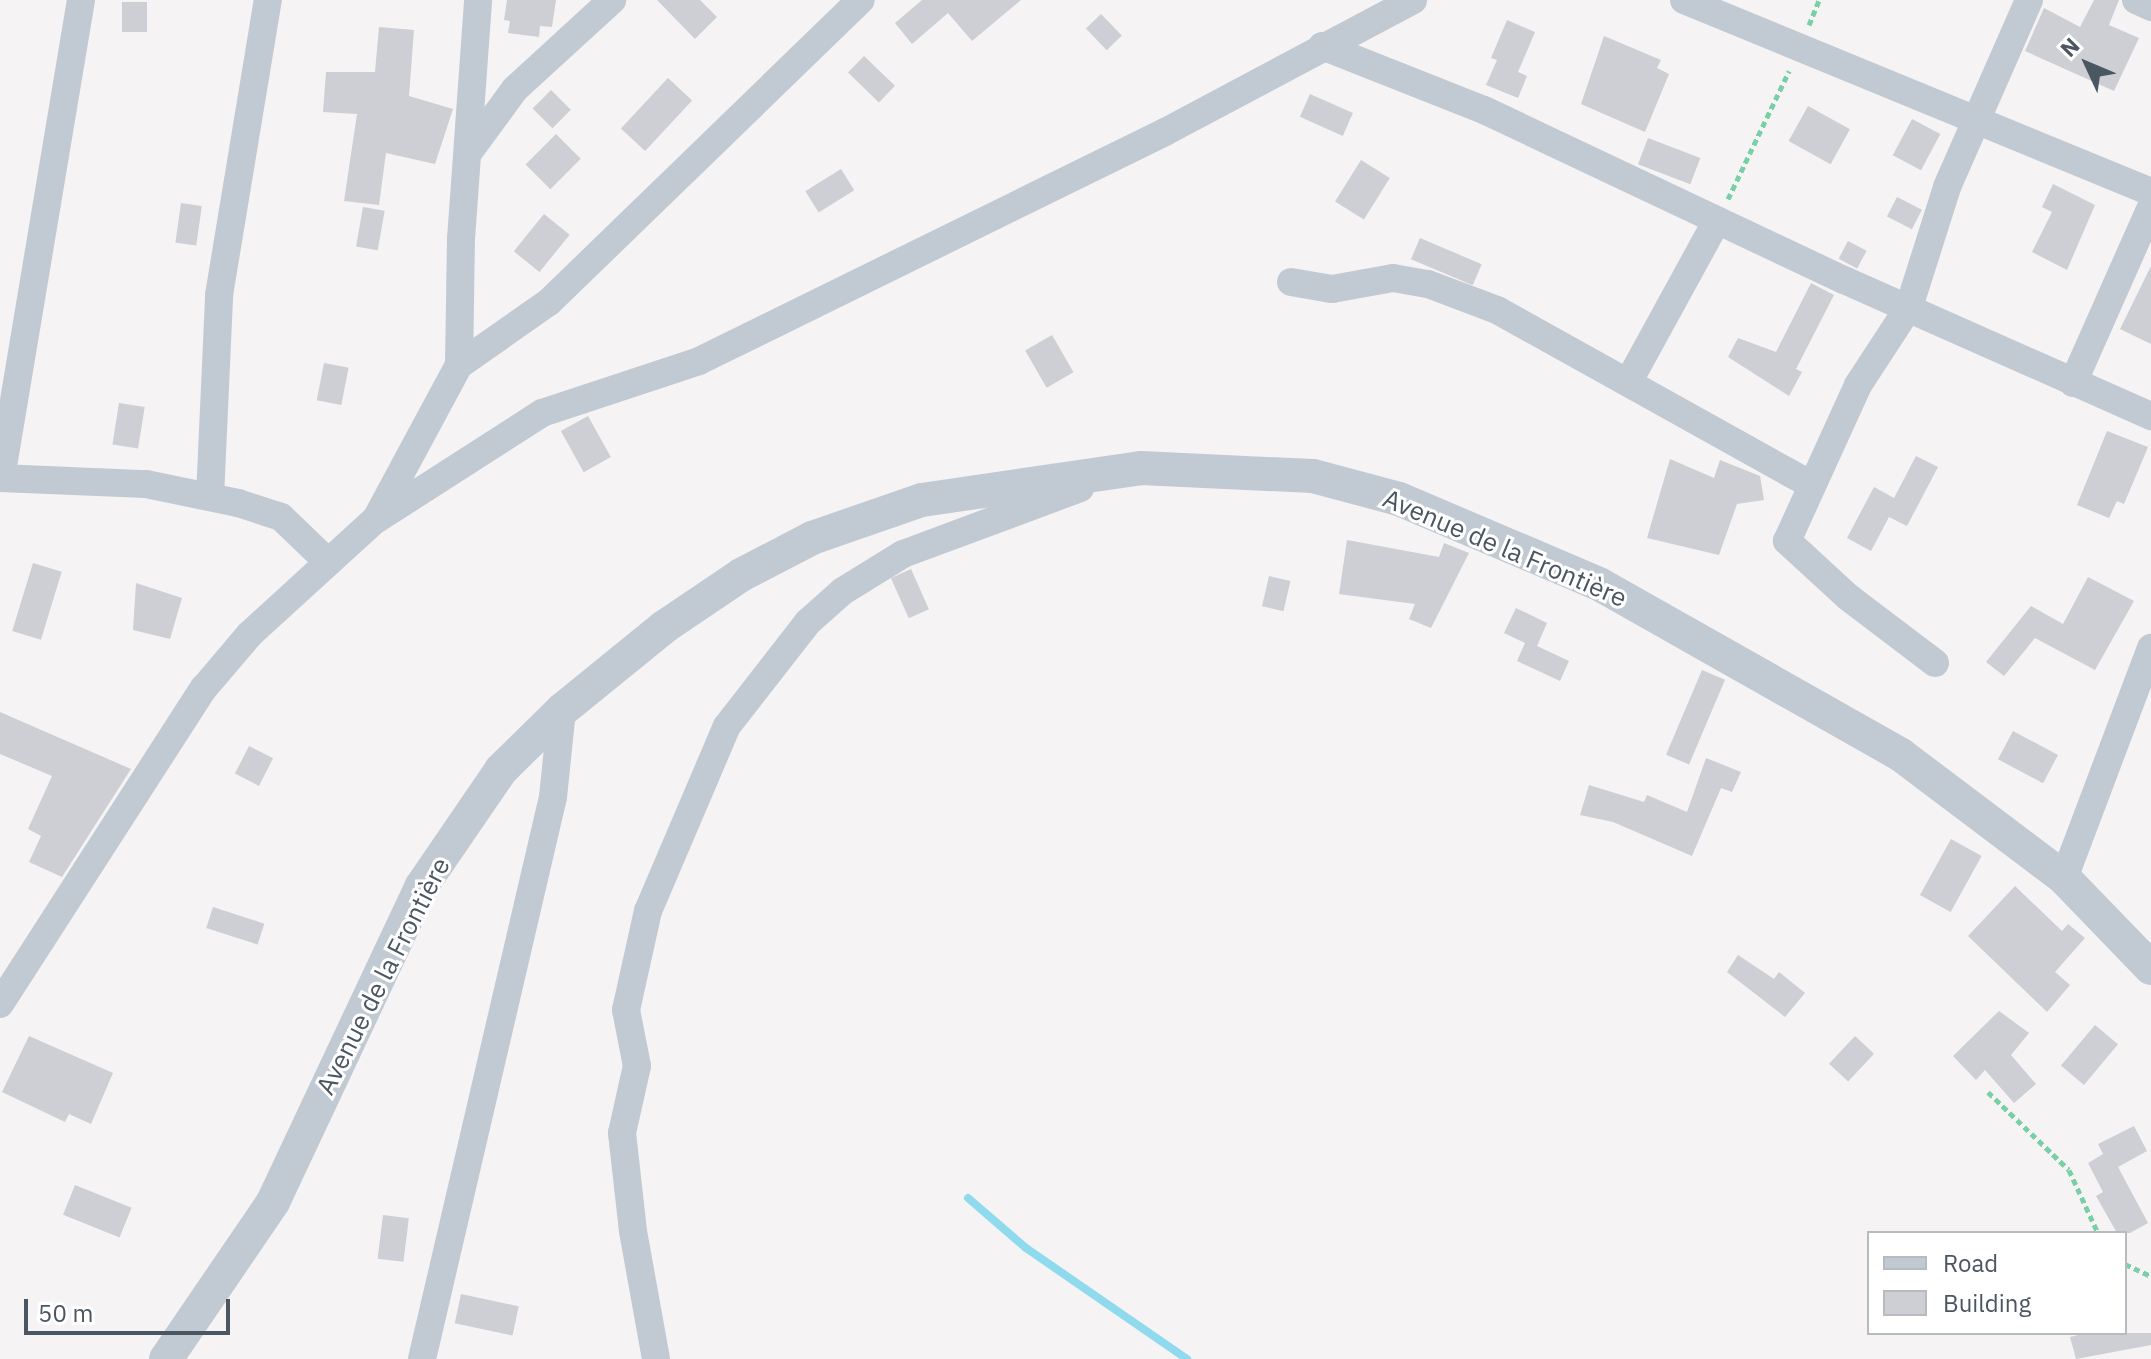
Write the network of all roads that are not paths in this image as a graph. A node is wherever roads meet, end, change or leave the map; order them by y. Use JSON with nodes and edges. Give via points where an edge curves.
{"nodes":[{"id":1,"x":81,"y":0,"type":"edge"},
{"id":2,"x":268,"y":0,"type":"edge"},
{"id":3,"x":478,"y":0,"type":"edge"},
{"id":4,"x":612,"y":0,"type":"edge"},
{"id":5,"x":861,"y":0,"type":"edge"},
{"id":6,"x":1413,"y":0,"type":"edge"},
{"id":7,"x":1684,"y":0,"type":"edge"},
{"id":8,"x":2029,"y":0,"type":"edge"},
{"id":9,"x":2136,"y":0,"type":"edge"},
{"id":10,"x":2151,"y":7,"type":"edge"},
{"id":11,"x":1322,"y":46,"type":"junction"},
{"id":12,"x":1979,"y":121,"type":"junction"},
{"id":13,"x":466,"y":156,"type":"junction"},
{"id":14,"x":2151,"y":192,"type":"edge"},
{"id":15,"x":2151,"y":207,"type":"edge"},
{"id":16,"x":1717,"y":220,"type":"junction"},
{"id":17,"x":1291,"y":282,"type":"dead end"},
{"id":18,"x":1909,"y":307,"type":"junction"},
{"id":19,"x":459,"y":365,"type":"junction"},
{"id":20,"x":1629,"y":381,"type":"junction"},
{"id":21,"x":2073,"y":383,"type":"junction"},
{"id":22,"x":2151,"y":416,"type":"edge"},
{"id":23,"x":1141,"y":468,"type":"junction"},
{"id":24,"x":0,"y":478,"type":"edge"},
{"id":25,"x":1811,"y":485,"type":"junction"},
{"id":26,"x":210,"y":497,"type":"junction"},
{"id":27,"x":376,"y":519,"type":"junction"},
{"id":28,"x":328,"y":562,"type":"junction"},
{"id":29,"x":2151,"y":648,"type":"edge"},
{"id":30,"x":1935,"y":663,"type":"dead end"},
{"id":31,"x":562,"y":710,"type":"junction"},
{"id":32,"x":2064,"y":878,"type":"junction"},
{"id":33,"x":2151,"y":968,"type":"edge"},
{"id":34,"x":0,"y":1004,"type":"edge"},
{"id":35,"x":166,"y":1359,"type":"edge"},
{"id":36,"x":422,"y":1359,"type":"edge"},
{"id":37,"x":656,"y":1359,"type":"edge"}],
"edges":[{"from":1,"to":24,"type":"street"},
{"from":2,"to":26,"type":"street","via":[[219,295]]},
{"from":3,"to":13,"type":"street"},
{"from":4,"to":13,"type":"street","via":[[515,89]]},
{"from":5,"to":19,"type":"street","via":[[549,302]]},
{"from":6,"to":11,"type":"street"},
{"from":7,"to":12,"type":"street"},
{"from":8,"to":12,"type":"street"},
{"from":9,"to":10,"type":"street"},
{"from":11,"to":16,"type":"street","via":[[1484,110]]},
{"from":11,"to":27,"type":"street","via":[[1165,132],[699,361],[542,413]]},
{"from":12,"to":14,"type":"street"},
{"from":12,"to":18,"type":"street","via":[[1947,187]]},
{"from":13,"to":19,"type":"street"},
{"from":15,"to":21,"type":"street"},
{"from":16,"to":18,"type":"street"},
{"from":16,"to":20,"type":"street"},
{"from":17,"to":20,"type":"street","via":[[1332,289],[1393,278],[1428,284],[1497,310]]},
{"from":18,"to":21,"type":"street"},
{"from":18,"to":25,"type":"street","via":[[1858,385]]},
{"from":19,"to":27,"type":"street"},
{"from":20,"to":25,"type":"street"},
{"from":21,"to":22,"type":"street"},
{"from":23,"to":31,"type":"street","name":"Avenue de la Frontière","via":[[922,500],[812,538],[741,575],[677,618]]},
{"from":23,"to":32,"type":"street","name":"Avenue de la Frontière","via":[[1313,476],[1399,499],[1586,577],[1776,679],[1901,755]]},
{"from":23,"to":37,"type":"street","via":[[1017,508],[903,554],[843,591],[808,622],[727,726],[648,911],[626,1010],[637,1066],[622,1133]]},
{"from":24,"to":26,"type":"street","via":[[146,484]]},
{"from":25,"to":30,"type":"street","via":[[1789,531],[1792,548]]},
{"from":26,"to":28,"type":"street","via":[[281,517]]},
{"from":27,"to":28,"type":"street"},
{"from":28,"to":34,"type":"street","via":[[250,634],[204,688]]},
{"from":29,"to":32,"type":"street"},
{"from":31,"to":35,"type":"street","name":"Avenue de la Frontière","via":[[482,794],[421,887],[273,1202]]},
{"from":31,"to":36,"type":"street","via":[[553,797]]},
{"from":32,"to":33,"type":"street","name":"Avenue de la Frontière"}]}
